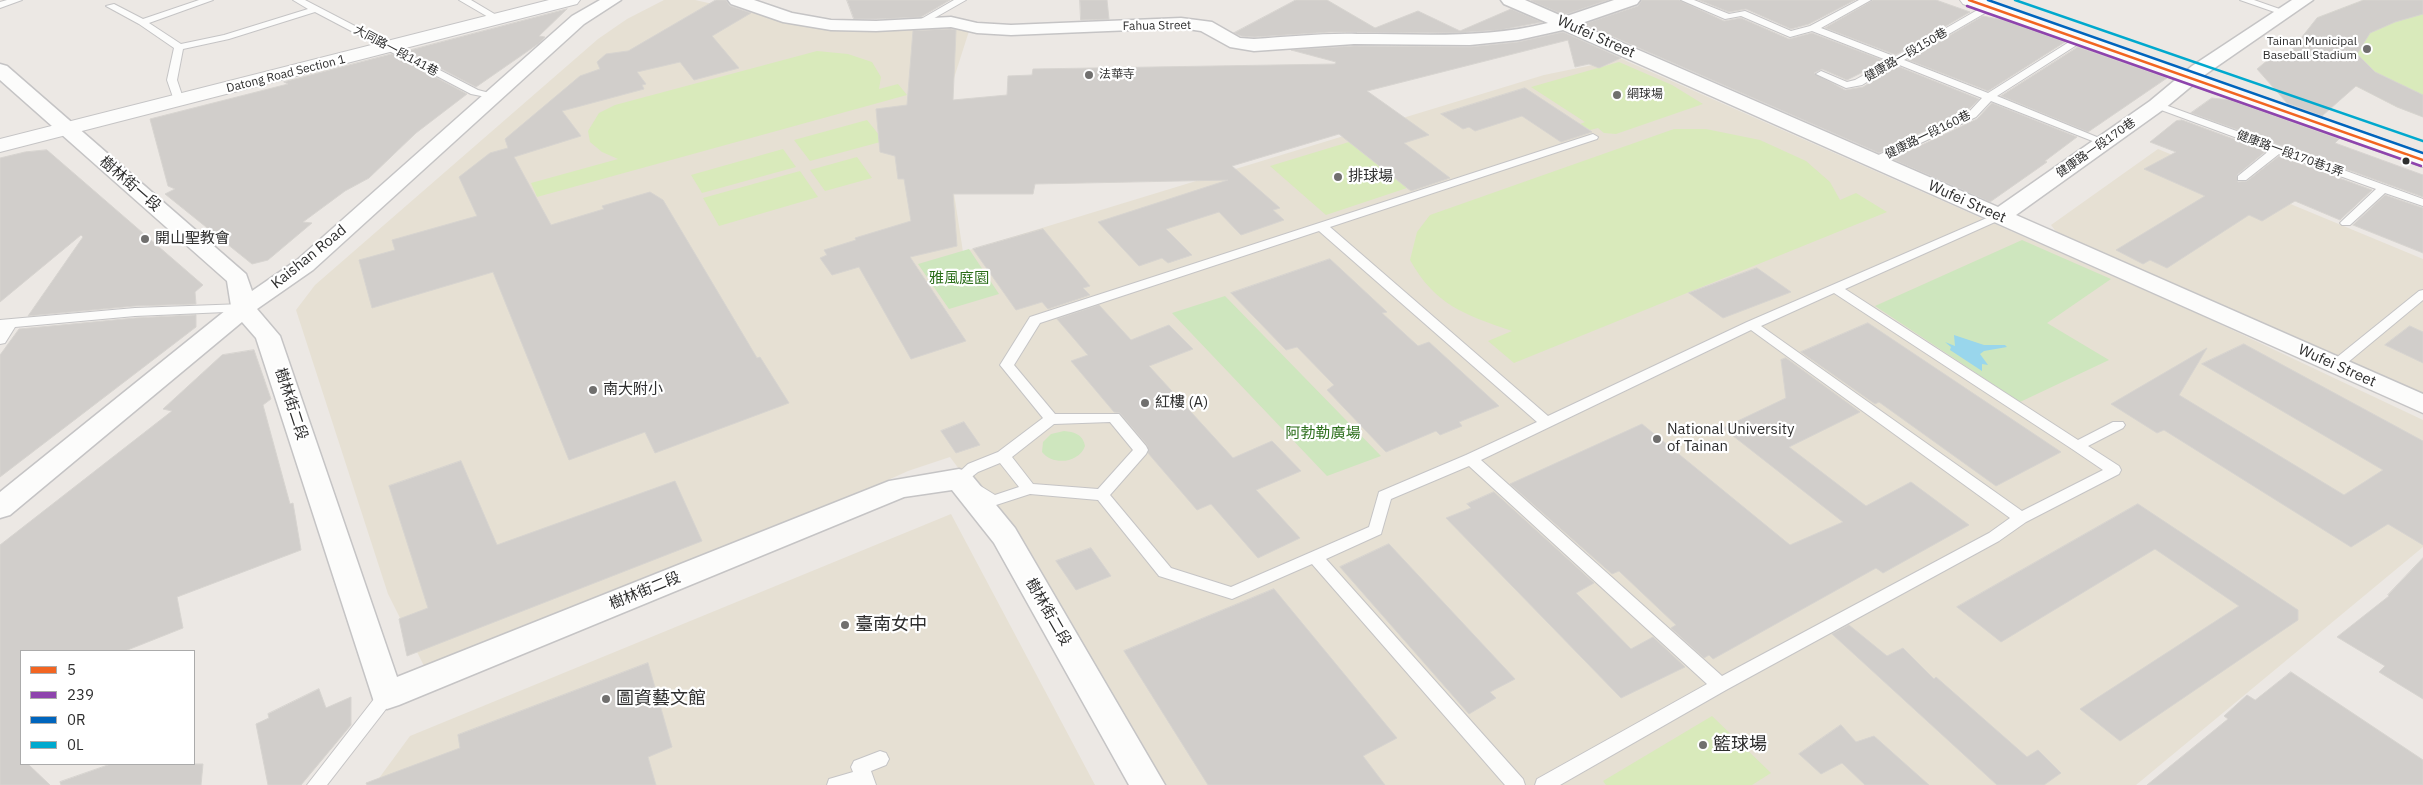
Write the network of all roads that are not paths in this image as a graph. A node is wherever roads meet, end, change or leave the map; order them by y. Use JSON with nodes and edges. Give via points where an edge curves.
{"nodes":[{"id":1,"x":17,"y":0,"type":"edge"},
{"id":2,"x":208,"y":0,"type":"edge"},
{"id":3,"x":298,"y":0,"type":"edge"},
{"id":4,"x":464,"y":0,"type":"edge"},
{"id":5,"x":571,"y":0,"type":"edge"},
{"id":6,"x":612,"y":0,"type":"edge"},
{"id":7,"x":737,"y":0,"type":"edge"},
{"id":8,"x":961,"y":0,"type":"edge"},
{"id":9,"x":1510,"y":0,"type":"edge"},
{"id":10,"x":1631,"y":0,"type":"edge"},
{"id":11,"x":1686,"y":0,"type":"edge"},
{"id":12,"x":1866,"y":0,"type":"edge"},
{"id":13,"x":1969,"y":0,"type":"edge"},
{"id":14,"x":2245,"y":0,"type":"edge"},
{"id":15,"x":2304,"y":0,"type":"edge"},
{"id":16,"x":1993,"y":3,"type":"edge"},
{"id":17,"x":0,"y":5,"type":"edge"},
{"id":18,"x":111,"y":6,"type":"dead end"},
{"id":19,"x":316,"y":9,"type":"junction"},
{"id":20,"x":2286,"y":13,"type":"junction"},
{"id":21,"x":498,"y":19,"type":"junction"},
{"id":22,"x":142,"y":22,"type":"junction"},
{"id":23,"x":921,"y":22,"type":"junction"},
{"id":24,"x":1567,"y":24,"type":"junction"},
{"id":25,"x":1813,"y":28,"type":"junction"},
{"id":26,"x":2080,"y":39,"type":"junction"},
{"id":27,"x":179,"y":48,"type":"junction"},
{"id":28,"x":391,"y":48,"type":"junction"},
{"id":29,"x":1897,"y":61,"type":"junction"},
{"id":30,"x":0,"y":70,"type":"edge"},
{"id":31,"x":1821,"y":74,"type":"dead end"},
{"id":32,"x":2194,"y":74,"type":"junction"},
{"id":33,"x":496,"y":96,"type":"junction"},
{"id":34,"x":1989,"y":97,"type":"junction"},
{"id":35,"x":179,"y":101,"type":"junction"},
{"id":36,"x":2157,"y":105,"type":"junction"},
{"id":37,"x":68,"y":129,"type":"junction"},
{"id":38,"x":1593,"y":137,"type":"dead end"},
{"id":39,"x":2104,"y":142,"type":"junction"},
{"id":40,"x":0,"y":146,"type":"edge"},
{"id":41,"x":2423,"y":148,"type":"edge"},
{"id":42,"x":2278,"y":150,"type":"junction"},
{"id":43,"x":2423,"y":160,"type":"edge"},
{"id":44,"x":1874,"y":161,"type":"junction"},
{"id":45,"x":2242,"y":178,"type":"dead end"},
{"id":46,"x":2384,"y":189,"type":"junction"},
{"id":47,"x":2423,"y":203,"type":"edge"},
{"id":48,"x":2000,"y":216,"type":"junction"},
{"id":49,"x":2346,"y":223,"type":"dead end"},
{"id":50,"x":1321,"y":226,"type":"junction"},
{"id":51,"x":1836,"y":289,"type":"junction"},
{"id":52,"x":2423,"y":294,"type":"edge"},
{"id":53,"x":243,"y":308,"type":"junction"},
{"id":54,"x":5,"y":324,"type":"edge"},
{"id":55,"x":1752,"y":325,"type":"junction"},
{"id":56,"x":0,"y":340,"type":"edge"},
{"id":57,"x":2336,"y":365,"type":"junction"},
{"id":58,"x":2423,"y":404,"type":"edge"},
{"id":59,"x":1052,"y":418,"type":"junction"},
{"id":60,"x":1548,"y":423,"type":"junction"},
{"id":61,"x":2118,"y":425,"type":"dead end"},
{"id":62,"x":2077,"y":446,"type":"junction"},
{"id":63,"x":1004,"y":456,"type":"junction"},
{"id":64,"x":1471,"y":459,"type":"junction"},
{"id":65,"x":958,"y":479,"type":"junction"},
{"id":66,"x":1029,"y":489,"type":"junction"},
{"id":67,"x":1102,"y":495,"type":"junction"},
{"id":68,"x":0,"y":508,"type":"edge"},
{"id":69,"x":2021,"y":518,"type":"junction"},
{"id":70,"x":1315,"y":557,"type":"junction"},
{"id":71,"x":1720,"y":685,"type":"junction"},
{"id":72,"x":387,"y":695,"type":"junction"},
{"id":73,"x":880,"y":759,"type":"dead end"},
{"id":74,"x":866,"y":781,"type":"edge"},
{"id":75,"x":316,"y":785,"type":"edge"},
{"id":76,"x":836,"y":785,"type":"edge"},
{"id":77,"x":1147,"y":785,"type":"edge"},
{"id":78,"x":1516,"y":785,"type":"edge"},
{"id":79,"x":1544,"y":785,"type":"edge"}],
"edges":[{"from":1,"to":17,"type":"lane"},
{"from":2,"to":22,"type":"lane"},
{"from":3,"to":19,"type":"lane","name":"大同路一段141巷"},
{"from":4,"to":21,"type":"lane"},
{"from":5,"to":21,"type":"street","name":"Datong Road Section 1"},
{"from":6,"to":33,"type":"street","name":"Kaishan Road","via":[[578,20]]},
{"from":7,"to":23,"type":"street","name":"Fahua Street","via":[[789,18],[831,25]]},
{"from":8,"to":23,"type":"lane"},
{"from":9,"to":24,"type":"street","name":"Wufei Street"},
{"from":10,"to":24,"type":"street","name":"Fahua Street"},
{"from":11,"to":25,"type":"lane","via":[[1728,17],[1742,14],[1790,34]]},
{"from":12,"to":25,"type":"lane"},
{"from":13,"to":16,"type":"street"},
{"from":14,"to":20,"type":"lane"},
{"from":15,"to":20,"type":"street","name":"健康路一段170巷"},
{"from":16,"to":26,"type":"street"},
{"from":16,"to":29,"type":"lane","name":"健康路一段150巷"},
{"from":16,"to":32,"type":"street"},
{"from":18,"to":22,"type":"lane"},
{"from":19,"to":27,"type":"lane"},
{"from":19,"to":28,"type":"lane","name":"大同路一段141巷"},
{"from":20,"to":32,"type":"street","name":"健康路一段170巷"},
{"from":21,"to":28,"type":"street","name":"Datong Road Section 1"},
{"from":22,"to":27,"type":"lane"},
{"from":23,"to":24,"type":"street","name":"Fahua Street","via":[[951,22],[977,28],[1011,30],[1181,23],[1206,26],[1236,43],[1254,45],[1354,39],[1470,40],[1518,36]]},
{"from":24,"to":44,"type":"street","name":"Wufei Street"},
{"from":25,"to":29,"type":"lane"},
{"from":26,"to":32,"type":"street"},
{"from":26,"to":34,"type":"lane","name":"健康路一段160巷"},
{"from":27,"to":35,"type":"lane","via":[[172,80]]},
{"from":28,"to":33,"type":"lane","name":"大同路一段141巷","via":[[475,92]]},
{"from":28,"to":35,"type":"street","name":"Datong Road Section 1"},
{"from":29,"to":31,"type":"lane","name":"健康路一段150巷","via":[[1858,83],[1846,85]]},
{"from":29,"to":34,"type":"lane"},
{"from":30,"to":37,"type":"street","name":"樹林街一段"},
{"from":32,"to":36,"type":"street","name":"健康路一段170巷"},
{"from":32,"to":41,"type":"street"},
{"from":32,"to":43,"type":"street"},
{"from":33,"to":53,"type":"street","name":"Kaishan Road","via":[[305,265]]},
{"from":34,"to":39,"type":"lane"},
{"from":34,"to":44,"type":"lane","name":"健康路一段160巷","via":[[1972,114]]},
{"from":35,"to":37,"type":"street","name":"Datong Road Section 1"},
{"from":36,"to":39,"type":"street","name":"健康路一段170巷"},
{"from":36,"to":42,"type":"lane","name":"健康路一段170巷1弄"},
{"from":37,"to":40,"type":"street","name":"Datong Road Section 1"},
{"from":37,"to":53,"type":"street","name":"樹林街一段","via":[[238,279]]},
{"from":38,"to":50,"type":"lane"},
{"from":39,"to":48,"type":"street","name":"健康路一段170巷"},
{"from":42,"to":45,"type":"lane"},
{"from":42,"to":46,"type":"lane","name":"健康路一段170巷1弄"},
{"from":44,"to":48,"type":"street","name":"Wufei Street"},
{"from":46,"to":47,"type":"lane","name":"健康路一段170巷1弄"},
{"from":46,"to":49,"type":"lane"},
{"from":48,"to":51,"type":"lane"},
{"from":48,"to":57,"type":"street","name":"Wufei Street"},
{"from":50,"to":59,"type":"lane","via":[[1034,320],[1007,365]]},
{"from":50,"to":60,"type":"lane"},
{"from":51,"to":55,"type":"lane"},
{"from":51,"to":62,"type":"lane"},
{"from":52,"to":57,"type":"lane"},
{"from":53,"to":54,"type":"lane","via":[[136,312]]},
{"from":53,"to":68,"type":"street","name":"Kaishan Road"},
{"from":53,"to":72,"type":"street","name":"樹林街二段","via":[[268,336]]},
{"from":54,"to":56,"type":"lane"},
{"from":55,"to":60,"type":"lane"},
{"from":55,"to":69,"type":"lane"},
{"from":57,"to":58,"type":"street","name":"Wufei Street"},
{"from":59,"to":63,"type":"lane"},
{"from":59,"to":67,"type":"lane","via":[[1114,417],[1141,450]]},
{"from":60,"to":64,"type":"lane"},
{"from":61,"to":62,"type":"lane"},
{"from":62,"to":69,"type":"lane","via":[[2114,470]]},
{"from":63,"to":65,"type":"lane","via":[[972,468]]},
{"from":63,"to":66,"type":"lane"},
{"from":64,"to":70,"type":"lane","via":[[1384,496],[1376,530]]},
{"from":64,"to":71,"type":"lane"},
{"from":65,"to":66,"type":"lane","via":[[993,501]]},
{"from":65,"to":72,"type":"street","name":"樹林街二段","via":[[899,488]]},
{"from":65,"to":77,"type":"street","name":"樹林街二段","via":[[1004,536]]},
{"from":66,"to":67,"type":"lane"},
{"from":67,"to":70,"type":"lane","via":[[1166,572],[1232,593]]},
{"from":69,"to":71,"type":"lane","via":[[1994,537]]},
{"from":70,"to":78,"type":"lane"},
{"from":71,"to":79,"type":"lane"},
{"from":72,"to":75,"type":"lane"},
{"from":73,"to":74,"type":"lane","via":[[860,767]]},
{"from":74,"to":76,"type":"lane"}]}
